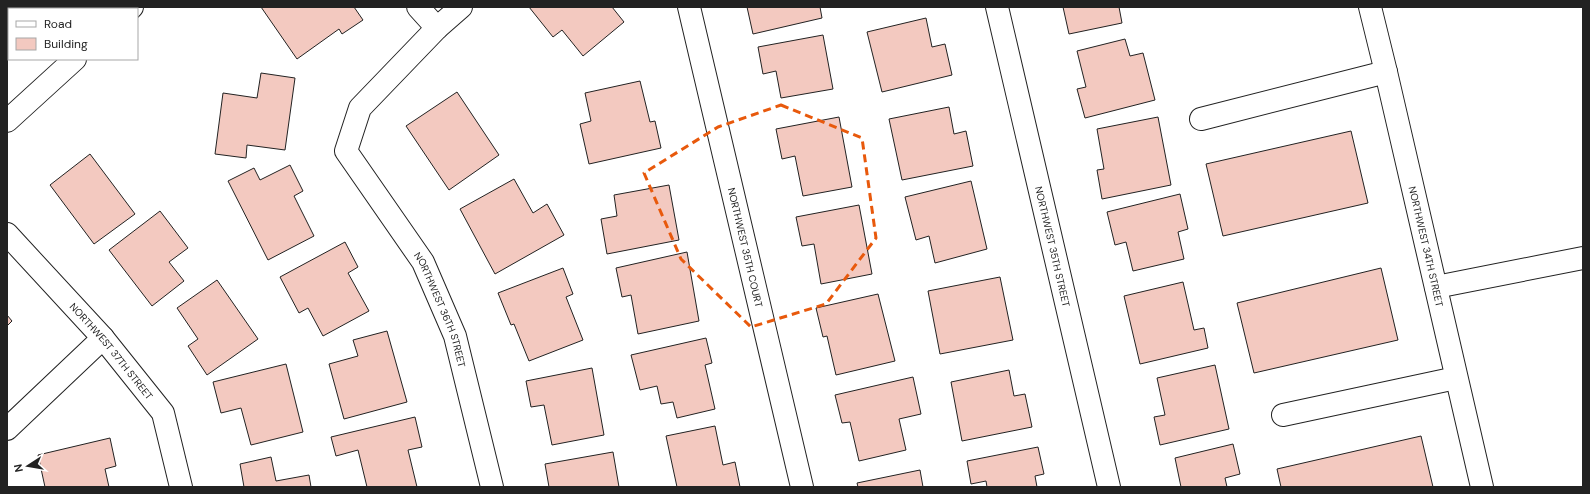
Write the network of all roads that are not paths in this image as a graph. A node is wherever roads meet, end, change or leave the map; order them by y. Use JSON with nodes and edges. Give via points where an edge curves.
{"nodes":[{"id":1,"x":418,"y":7,"type":"edge"},
{"id":2,"x":461,"y":7,"type":"edge"},
{"id":3,"x":689,"y":7,"type":"edge"},
{"id":4,"x":997,"y":7,"type":"edge"},
{"id":5,"x":1370,"y":7,"type":"edge"},
{"id":6,"x":437,"y":28,"type":"junction"},
{"id":7,"x":74,"y":60,"type":"edge"},
{"id":8,"x":1386,"y":72,"type":"junction"},
{"id":9,"x":1201,"y":119,"type":"dead end"},
{"id":10,"x":7,"y":121,"type":"edge"},
{"id":11,"x":7,"y":234,"type":"edge"},
{"id":12,"x":1583,"y":258,"type":"edge"},
{"id":13,"x":1436,"y":287,"type":"junction"},
{"id":14,"x":103,"y":338,"type":"junction"},
{"id":15,"x":1456,"y":378,"type":"junction"},
{"id":16,"x":1283,"y":415,"type":"dead end"},
{"id":17,"x":7,"y":429,"type":"edge"},
{"id":18,"x":181,"y":487,"type":"edge"},
{"id":19,"x":492,"y":487,"type":"edge"},
{"id":20,"x":802,"y":487,"type":"edge"},
{"id":21,"x":1109,"y":487,"type":"edge"},
{"id":22,"x":1482,"y":487,"type":"edge"}],
"edges":[{"from":1,"to":6,"type":"street"},
{"from":2,"to":6,"type":"street"},
{"from":3,"to":20,"type":"street","name":"NORTHWEST 35TH COURT"},
{"from":4,"to":21,"type":"street","name":"NORTHWEST 35TH STREET"},
{"from":5,"to":8,"type":"street","name":"NORTHWEST 34TH STREET"},
{"from":6,"to":19,"type":"street","name":"NORTHWEST 36TH STREET","via":[[360,108],[346,151],[422,262],[455,336]]},
{"from":7,"to":10,"type":"street"},
{"from":8,"to":9,"type":"street"},
{"from":8,"to":13,"type":"street","name":"NORTHWEST 34TH STREET"},
{"from":11,"to":14,"type":"street","name":"NORTHWEST 37TH STREET"},
{"from":12,"to":13,"type":"street"},
{"from":13,"to":15,"type":"street","name":"NORTHWEST 34TH STREET"},
{"from":14,"to":17,"type":"street"},
{"from":14,"to":18,"type":"street","name":"NORTHWEST 37TH STREET","via":[[163,413]]},
{"from":15,"to":16,"type":"street"},
{"from":15,"to":22,"type":"street","name":"NORTHWEST 34TH STREET"}]}
